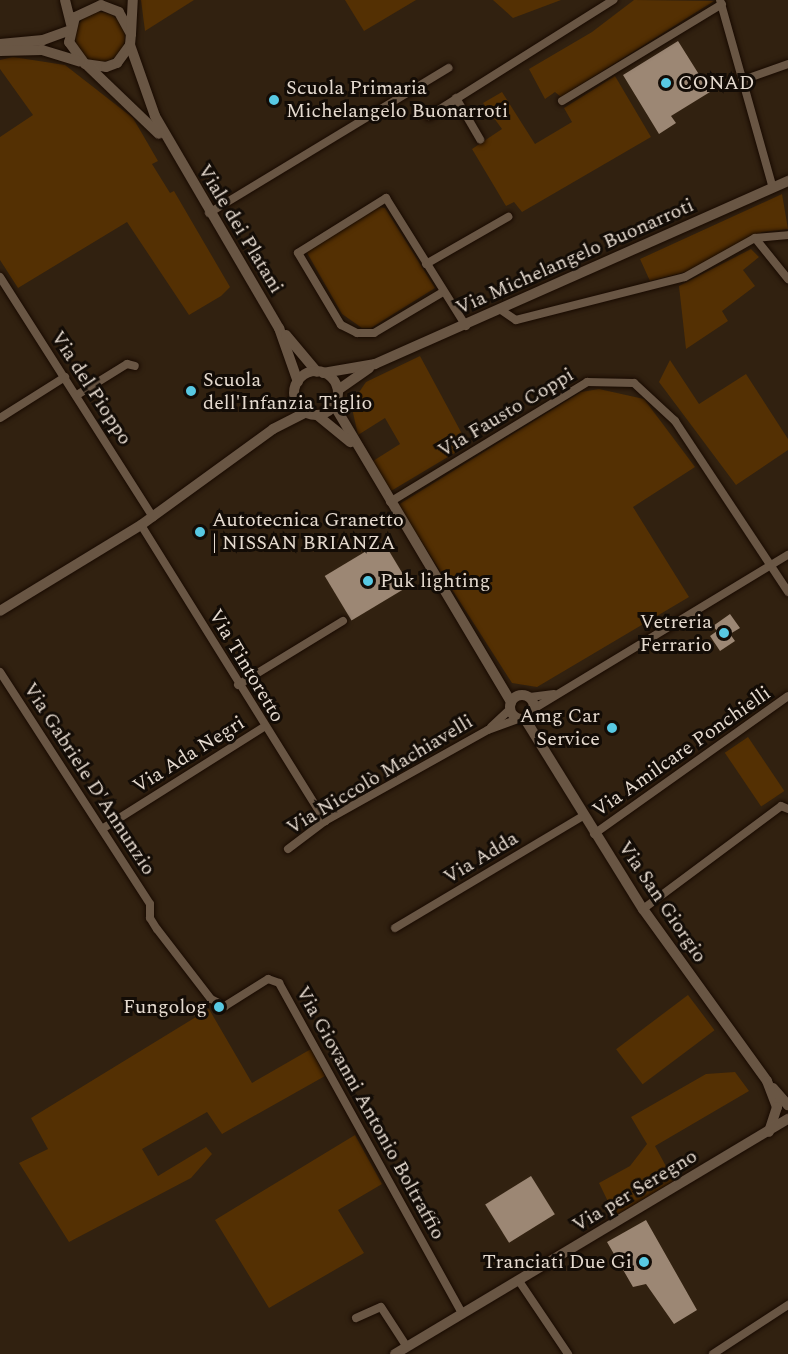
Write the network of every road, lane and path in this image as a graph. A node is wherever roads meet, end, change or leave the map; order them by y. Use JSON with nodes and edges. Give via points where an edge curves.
{"nodes":[{"id":1,"x":65,"y":0,"type":"edge"},
{"id":2,"x":133,"y":0,"type":"edge"},
{"id":3,"x":613,"y":0,"type":"edge"},
{"id":4,"x":721,"y":2,"type":"edge"},
{"id":5,"x":103,"y":3,"type":"edge"},
{"id":6,"x":70,"y":27,"type":"junction"},
{"id":7,"x":131,"y":39,"type":"junction"},
{"id":8,"x":0,"y":44,"type":"edge"},
{"id":9,"x":0,"y":51,"type":"edge"},
{"id":10,"x":83,"y":63,"type":"junction"},
{"id":11,"x":788,"y":64,"type":"edge"},
{"id":12,"x":448,"y":68,"type":"dead end"},
{"id":13,"x":743,"y":80,"type":"junction"},
{"id":14,"x":456,"y":98,"type":"junction"},
{"id":15,"x":562,"y":101,"type":"dead end"},
{"id":16,"x":429,"y":116,"type":"dead end"},
{"id":17,"x":480,"y":139,"type":"dead end"},
{"id":18,"x":171,"y":148,"type":"junction"},
{"id":19,"x":788,"y":181,"type":"edge"},
{"id":20,"x":773,"y":188,"type":"junction"},
{"id":21,"x":209,"y":213,"type":"junction"},
{"id":22,"x":508,"y":217,"type":"dead end"},
{"id":23,"x":788,"y":235,"type":"edge"},
{"id":24,"x":755,"y":238,"type":"junction"},
{"id":25,"x":426,"y":264,"type":"junction"},
{"id":26,"x":0,"y":277,"type":"edge"},
{"id":27,"x":788,"y":279,"type":"edge"},
{"id":28,"x":443,"y":292,"type":"junction"},
{"id":29,"x":501,"y":310,"type":"junction"},
{"id":30,"x":466,"y":326,"type":"junction"},
{"id":31,"x":279,"y":328,"type":"junction"},
{"id":32,"x":375,"y":364,"type":"junction"},
{"id":33,"x":135,"y":366,"type":"dead end"},
{"id":34,"x":320,"y":372,"type":"junction"},
{"id":35,"x":65,"y":377,"type":"junction"},
{"id":36,"x":298,"y":382,"type":"junction"},
{"id":37,"x":338,"y":390,"type":"junction"},
{"id":38,"x":294,"y":393,"type":"junction"},
{"id":39,"x":77,"y":395,"type":"junction"},
{"id":40,"x":334,"y":405,"type":"junction"},
{"id":41,"x":306,"y":412,"type":"junction"},
{"id":42,"x":317,"y":415,"type":"junction"},
{"id":43,"x":0,"y":418,"type":"edge"},
{"id":44,"x":273,"y":429,"type":"junction"},
{"id":45,"x":358,"y":452,"type":"junction"},
{"id":46,"x":390,"y":502,"type":"junction"},
{"id":47,"x":153,"y":517,"type":"junction"},
{"id":48,"x":141,"y":525,"type":"junction"},
{"id":49,"x":788,"y":555,"type":"edge"},
{"id":50,"x":770,"y":565,"type":"junction"},
{"id":51,"x":788,"y":592,"type":"edge"},
{"id":52,"x":0,"y":611,"type":"edge"},
{"id":53,"x":343,"y":621,"type":"dead end"},
{"id":54,"x":0,"y":672,"type":"edge"},
{"id":55,"x":238,"y":685,"type":"junction"},
{"id":56,"x":788,"y":696,"type":"edge"},
{"id":57,"x":513,"y":702,"type":"junction"},
{"id":58,"x":528,"y":712,"type":"junction"},
{"id":59,"x":264,"y":727,"type":"junction"},
{"id":60,"x":488,"y":730,"type":"junction"},
{"id":61,"x":785,"y":808,"type":"edge"},
{"id":62,"x":583,"y":816,"type":"junction"},
{"id":63,"x":325,"y":822,"type":"junction"},
{"id":64,"x":102,"y":829,"type":"junction"},
{"id":65,"x":594,"y":834,"type":"junction"},
{"id":66,"x":288,"y":849,"type":"dead end"},
{"id":67,"x":643,"y":909,"type":"junction"},
{"id":68,"x":395,"y":928,"type":"dead end"},
{"id":69,"x":225,"y":1006,"type":"joint"},
{"id":70,"x":784,"y":1112,"type":"edge"},
{"id":71,"x":519,"y":1281,"type":"junction"},
{"id":72,"x":788,"y":1305,"type":"edge"},
{"id":73,"x":462,"y":1313,"type":"junction"},
{"id":74,"x":356,"y":1318,"type":"dead end"},
{"id":75,"x":407,"y":1347,"type":"junction"},
{"id":76,"x":395,"y":1354,"type":"edge"},
{"id":77,"x":567,"y":1354,"type":"edge"},
{"id":78,"x":713,"y":1354,"type":"edge"}],
"edges":[{"from":1,"to":6,"type":"street"},
{"from":2,"to":7,"type":"street"},
{"from":3,"to":14,"type":"street"},
{"from":4,"to":13,"type":"street"},
{"from":4,"to":15,"type":"street"},
{"from":5,"to":6,"type":"street","via":[[86,8]]},
{"from":5,"to":7,"type":"street","via":[[119,12]]},
{"from":6,"to":8,"type":"street","via":[[43,40]]},
{"from":6,"to":10,"type":"street","via":[[71,50]]},
{"from":7,"to":10,"type":"street","via":[[117,63],[106,67]]},
{"from":7,"to":18,"type":"street","name":"Viale dei Platani","via":[[144,91]]},
{"from":9,"to":10,"type":"street","via":[[42,50]]},
{"from":10,"to":18,"type":"street","name":"Viale dei Platani","via":[[142,114]]},
{"from":11,"to":13,"type":"street"},
{"from":12,"to":21,"type":"street"},
{"from":13,"to":20,"type":"street"},
{"from":14,"to":16,"type":"street"},
{"from":14,"to":17,"type":"street"},
{"from":18,"to":21,"type":"street","name":"Viale dei Platani"},
{"from":19,"to":20,"type":"street","name":"Via Michelangelo Buonarroti"},
{"from":20,"to":29,"type":"street","name":"Via Michelangelo Buonarroti"},
{"from":21,"to":31,"type":"street","name":"Viale dei Platani"},
{"from":22,"to":25,"type":"street"},
{"from":23,"to":24,"type":"street"},
{"from":24,"to":27,"type":"street"},
{"from":24,"to":29,"type":"street","via":[[685,277],[516,320]]},
{"from":25,"to":28,"type":"street"},
{"from":25,"to":28,"type":"street","via":[[386,198],[298,253],[341,324],[357,333],[374,333]]},
{"from":26,"to":35,"type":"street","name":"Via del Pioppo"},
{"from":28,"to":30,"type":"street"},
{"from":29,"to":30,"type":"street","name":"Via Michelangelo Buonarroti"},
{"from":30,"to":32,"type":"street","name":"Via Michelangelo Buonarroti"},
{"from":31,"to":34,"type":"street","name":"Viale dei Platani"},
{"from":31,"to":36,"type":"street","name":"Viale dei Platani"},
{"from":32,"to":34,"type":"street","name":"Via Michelangelo Buonarroti"},
{"from":32,"to":37,"type":"street","name":"Via Michelangelo Buonarroti"},
{"from":33,"to":39,"type":"street","via":[[127,364]]},
{"from":34,"to":36,"type":"street"},
{"from":34,"to":37,"type":"street"},
{"from":35,"to":39,"type":"street","name":"Via del Pioppo"},
{"from":35,"to":43,"type":"street"},
{"from":36,"to":38,"type":"street"},
{"from":37,"to":40,"type":"street"},
{"from":38,"to":41,"type":"street"},
{"from":38,"to":44,"type":"street","via":[[290,410]]},
{"from":39,"to":47,"type":"street","name":"Via del Pioppo"},
{"from":40,"to":42,"type":"street"},
{"from":40,"to":45,"type":"street","name":"Via San Giorgio"},
{"from":41,"to":42,"type":"street"},
{"from":41,"to":44,"type":"street"},
{"from":42,"to":45,"type":"street","name":"Via San Giorgio","via":[[338,429]]},
{"from":44,"to":47,"type":"street"},
{"from":45,"to":46,"type":"street","name":"Via San Giorgio"},
{"from":46,"to":50,"type":"street","name":"Via Fausto Coppi","via":[[587,382],[634,382],[675,421]]},
{"from":46,"to":57,"type":"street","name":"Via San Giorgio"},
{"from":47,"to":48,"type":"street"},
{"from":48,"to":52,"type":"street"},
{"from":48,"to":55,"type":"street","name":"Via Tintoretto"},
{"from":49,"to":50,"type":"street","name":"Via Niccolò Machiavelli"},
{"from":50,"to":51,"type":"street","name":"Via Fausto Coppi"},
{"from":50,"to":58,"type":"street","name":"Via Niccolò Machiavelli"},
{"from":53,"to":55,"type":"street"},
{"from":54,"to":64,"type":"street","name":"Via Gabriele D'Annunzio"},
{"from":55,"to":59,"type":"street","name":"Via Tintoretto"},
{"from":56,"to":65,"type":"street","name":"Via Amilcare Ponchielli"},
{"from":57,"to":58,"type":"street"},
{"from":57,"to":58,"type":"street","name":"Via San Giorgio"},
{"from":57,"to":60,"type":"street","name":"Via Niccolò Machiavelli"},
{"from":58,"to":60,"type":"street","name":"Via Niccolò Machiavelli"},
{"from":58,"to":62,"type":"street","name":"Via San Giorgio","via":[[535,738]]},
{"from":59,"to":63,"type":"street","name":"Via Tintoretto"},
{"from":59,"to":64,"type":"street","name":"Via Ada Negri"},
{"from":60,"to":63,"type":"street","name":"Via Niccolò Machiavelli"},
{"from":61,"to":67,"type":"street"},
{"from":62,"to":65,"type":"street","name":"Via San Giorgio"},
{"from":62,"to":68,"type":"street","name":"Via Adda"},
{"from":63,"to":66,"type":"street","name":"Via Niccolò Machiavelli"},
{"from":64,"to":69,"type":"street","name":"Via Gabriele D'Annunzio","via":[[150,904],[150,918],[157,929],[211,999]]},
{"from":65,"to":67,"type":"street","name":"Via San Giorgio"},
{"from":67,"to":70,"type":"street","name":"Via San Giorgio","via":[[767,1081]]},
{"from":69,"to":73,"type":"street","name":"Via Giovanni Antonio Boltraffio","via":[[268,979],[279,983]]},
{"from":70,"to":71,"type":"street","name":"Via per Seregno","via":[[769,1132]]},
{"from":71,"to":73,"type":"street","name":"Via per Seregno"},
{"from":71,"to":77,"type":"street"},
{"from":72,"to":78,"type":"street"},
{"from":73,"to":75,"type":"street","name":"Via per Seregno"},
{"from":74,"to":75,"type":"street","via":[[381,1307]]},
{"from":75,"to":76,"type":"street","name":"Via per Seregno"}]}
